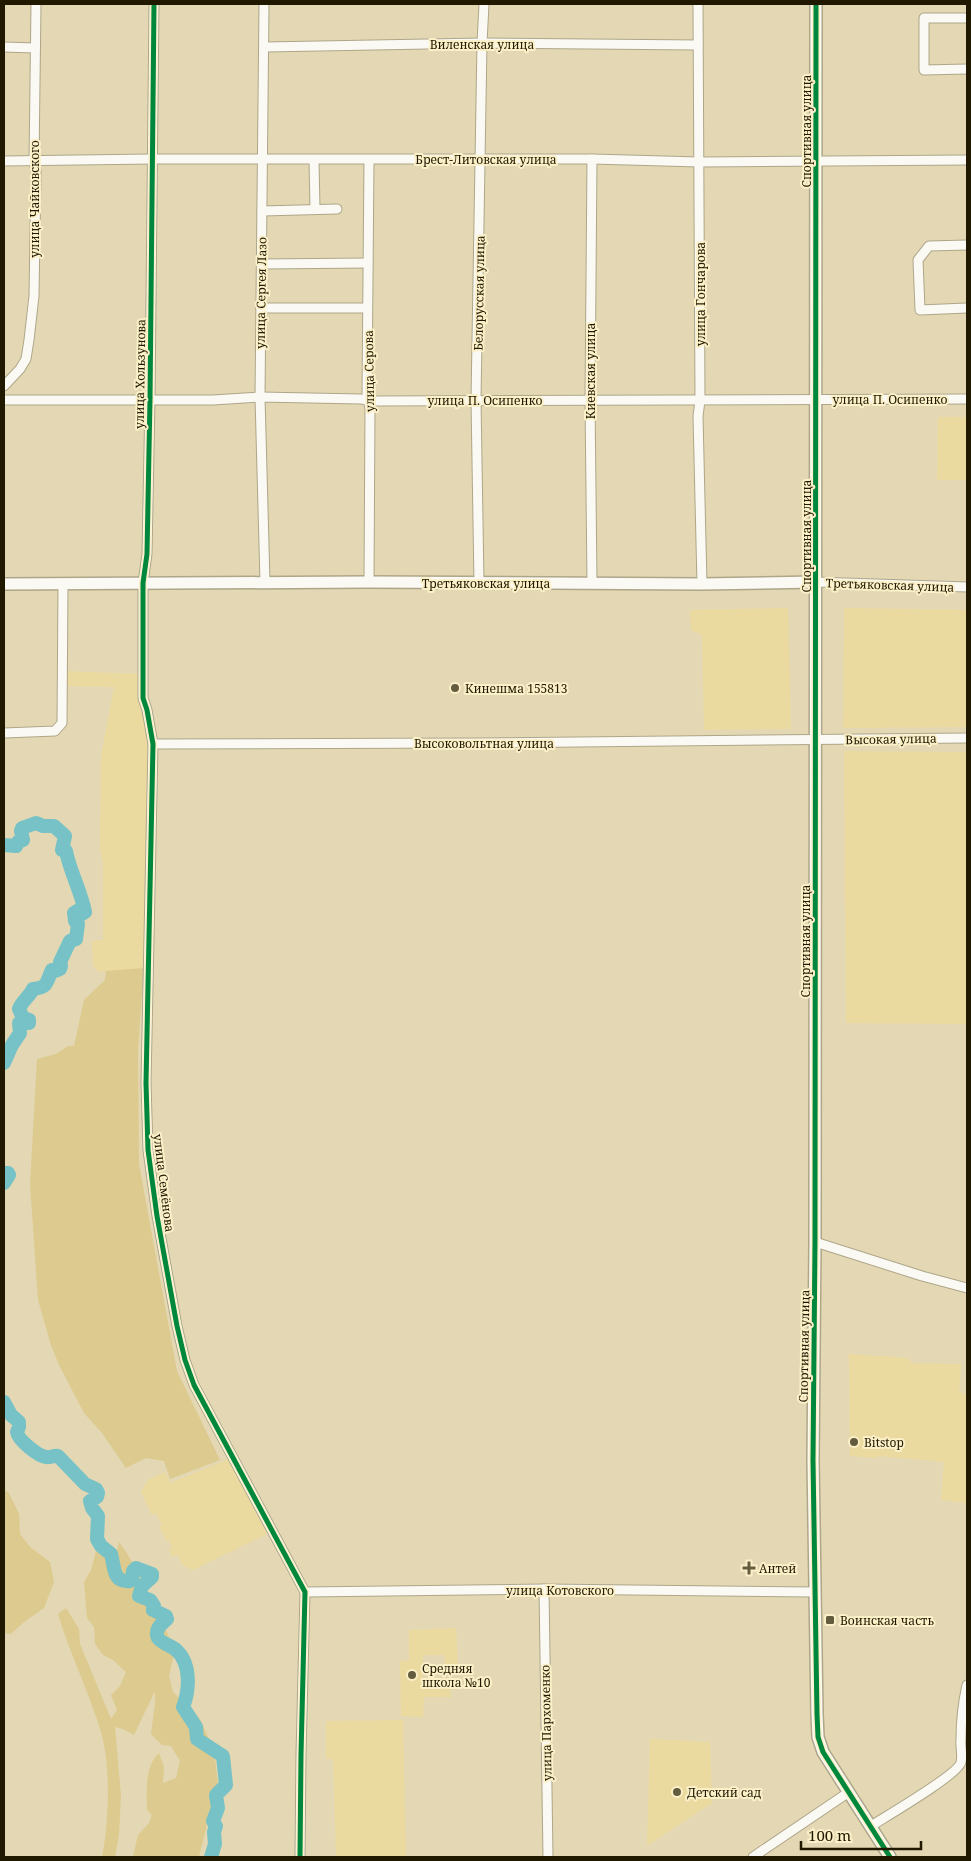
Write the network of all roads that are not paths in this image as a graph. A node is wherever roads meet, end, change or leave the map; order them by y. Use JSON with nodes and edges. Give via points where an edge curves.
{"nodes":[{"id":1,"x":36,"y":4,"type":"edge"},
{"id":2,"x":154,"y":4,"type":"edge"},
{"id":3,"x":264,"y":4,"type":"edge"},
{"id":4,"x":484,"y":4,"type":"edge"},
{"id":5,"x":698,"y":4,"type":"edge"},
{"id":6,"x":816,"y":4,"type":"edge"},
{"id":7,"x":967,"y":18,"type":"edge"},
{"id":8,"x":482,"y":43,"type":"junction"},
{"id":9,"x":698,"y":45,"type":"junction"},
{"id":10,"x":4,"y":47,"type":"edge"},
{"id":11,"x":264,"y":47,"type":"junction"},
{"id":12,"x":35,"y":48,"type":"junction"},
{"id":13,"x":967,"y":69,"type":"edge"},
{"id":14,"x":152,"y":159,"type":"junction"},
{"id":15,"x":481,"y":159,"type":"junction"},
{"id":16,"x":592,"y":159,"type":"junction"},
{"id":17,"x":263,"y":160,"type":"junction"},
{"id":18,"x":314,"y":160,"type":"junction"},
{"id":19,"x":369,"y":160,"type":"junction"},
{"id":20,"x":816,"y":160,"type":"junction"},
{"id":21,"x":967,"y":160,"type":"edge"},
{"id":22,"x":4,"y":161,"type":"edge"},
{"id":23,"x":34,"y":161,"type":"junction"},
{"id":24,"x":699,"y":162,"type":"junction"},
{"id":25,"x":337,"y":208,"type":"dead end"},
{"id":26,"x":315,"y":209,"type":"junction"},
{"id":27,"x":262,"y":210,"type":"junction"},
{"id":28,"x":967,"y":245,"type":"edge"},
{"id":29,"x":368,"y":263,"type":"junction"},
{"id":30,"x":262,"y":264,"type":"junction"},
{"id":31,"x":261,"y":308,"type":"junction"},
{"id":32,"x":368,"y":308,"type":"junction"},
{"id":33,"x":967,"y":308,"type":"edge"},
{"id":34,"x":4,"y":386,"type":"edge"},
{"id":35,"x":260,"y":397,"type":"junction"},
{"id":36,"x":150,"y":399,"type":"junction"},
{"id":37,"x":817,"y":399,"type":"junction"},
{"id":38,"x":967,"y":399,"type":"edge"},
{"id":39,"x":4,"y":400,"type":"edge"},
{"id":40,"x":368,"y":400,"type":"junction"},
{"id":41,"x":476,"y":400,"type":"junction"},
{"id":42,"x":590,"y":400,"type":"junction"},
{"id":43,"x":700,"y":401,"type":"junction"},
{"id":44,"x":265,"y":582,"type":"junction"},
{"id":45,"x":369,"y":582,"type":"junction"},
{"id":46,"x":815,"y":582,"type":"junction"},
{"id":47,"x":143,"y":583,"type":"junction"},
{"id":48,"x":479,"y":583,"type":"junction"},
{"id":49,"x":592,"y":583,"type":"junction"},
{"id":50,"x":4,"y":584,"type":"edge"},
{"id":51,"x":63,"y":584,"type":"junction"},
{"id":52,"x":702,"y":584,"type":"junction"},
{"id":53,"x":967,"y":587,"type":"edge"},
{"id":54,"x":4,"y":733,"type":"edge"},
{"id":55,"x":967,"y":738,"type":"edge"},
{"id":56,"x":815,"y":740,"type":"junction"},
{"id":57,"x":153,"y":744,"type":"junction"},
{"id":58,"x":815,"y":1242,"type":"junction"},
{"id":59,"x":967,"y":1288,"type":"edge"},
{"id":60,"x":544,"y":1589,"type":"junction"},
{"id":61,"x":306,"y":1592,"type":"junction"},
{"id":62,"x":814,"y":1592,"type":"junction"},
{"id":63,"x":967,"y":1685,"type":"edge"},
{"id":64,"x":849,"y":1792,"type":"junction"},
{"id":65,"x":871,"y":1826,"type":"junction"},
{"id":66,"x":300,"y":1857,"type":"edge"},
{"id":67,"x":548,"y":1857,"type":"edge"},
{"id":68,"x":753,"y":1857,"type":"edge"},
{"id":69,"x":890,"y":1857,"type":"edge"}],
"edges":[{"from":1,"to":12,"type":"street","name":"улица Чайковского"},
{"from":2,"to":14,"type":"street","name":"улица Хользунова"},
{"from":3,"to":11,"type":"street","name":"улица Сергея Лазо"},
{"from":4,"to":8,"type":"street","name":"Белорусская улица"},
{"from":5,"to":9,"type":"street","name":"улица Гончарова"},
{"from":6,"to":20,"type":"street","name":"Спортивная улица"},
{"from":7,"to":13,"type":"street","via":[[924,18],[924,70]]},
{"from":8,"to":9,"type":"street","name":"Виленская улица"},
{"from":8,"to":11,"type":"street","name":"Виленская улица"},
{"from":8,"to":15,"type":"street","name":"Белорусская улица"},
{"from":9,"to":24,"type":"street","name":"улица Гончарова"},
{"from":10,"to":12,"type":"street"},
{"from":11,"to":17,"type":"street","name":"улица Сергея Лазо"},
{"from":12,"to":23,"type":"street","name":"улица Чайковского"},
{"from":14,"to":17,"type":"street","name":"Брест-Литовская улица"},
{"from":14,"to":23,"type":"street","name":"Брест-Литовская улица"},
{"from":14,"to":36,"type":"street","name":"улица Хользунова"},
{"from":15,"to":16,"type":"street","name":"Брест-Литовская улица"},
{"from":15,"to":19,"type":"street","name":"Брест-Литовская улица"},
{"from":15,"to":41,"type":"street","name":"Белорусская улица"},
{"from":16,"to":24,"type":"street","name":"Брест-Литовская улица"},
{"from":16,"to":42,"type":"street","name":"Киевская улица"},
{"from":17,"to":18,"type":"street","name":"Брест-Литовская улица"},
{"from":17,"to":27,"type":"street","name":"улица Сергея Лазо"},
{"from":18,"to":19,"type":"street","name":"Брест-Литовская улица"},
{"from":18,"to":26,"type":"street"},
{"from":19,"to":29,"type":"street","name":"улица Серова"},
{"from":20,"to":21,"type":"street","name":"Брест-Литовская улица"},
{"from":20,"to":24,"type":"street","name":"Брест-Литовская улица"},
{"from":20,"to":37,"type":"street","name":"Спортивная улица"},
{"from":22,"to":23,"type":"street","name":"Брест-Литовская улица"},
{"from":23,"to":34,"type":"street","name":"улица Чайковского","via":[[34,296],[29,340],[26,359]]},
{"from":24,"to":43,"type":"street","name":"улица Гончарова"},
{"from":25,"to":26,"type":"street"},
{"from":26,"to":27,"type":"street"},
{"from":27,"to":30,"type":"street","name":"улица Сергея Лазо"},
{"from":28,"to":33,"type":"street","via":[[928,246],[918,260],[920,310]]},
{"from":29,"to":30,"type":"street"},
{"from":29,"to":32,"type":"street","name":"улица Серова"},
{"from":30,"to":31,"type":"street","name":"улица Сергея Лазо"},
{"from":31,"to":32,"type":"street"},
{"from":31,"to":35,"type":"street","name":"улица Сергея Лазо"},
{"from":32,"to":40,"type":"street","name":"улица Серова"},
{"from":35,"to":36,"type":"street","name":"улица П. Осипенко"},
{"from":35,"to":40,"type":"street","name":"улица П. Осипенко"},
{"from":35,"to":44,"type":"street","name":"улица Сергея Лазо"},
{"from":36,"to":39,"type":"street","name":"улица П. Осипенко"},
{"from":36,"to":47,"type":"street","name":"улица Хользунова","via":[[147,554]]},
{"from":37,"to":38,"type":"street","name":"улица П. Осипенко"},
{"from":37,"to":43,"type":"street","name":"улица П. Осипенко"},
{"from":37,"to":46,"type":"street","name":"Спортивная улица"},
{"from":40,"to":41,"type":"street","name":"улица П. Осипенко"},
{"from":40,"to":45,"type":"street","name":"улица Серова"},
{"from":41,"to":42,"type":"street","name":"улица П. Осипенко"},
{"from":41,"to":48,"type":"street","name":"Белорусская улица"},
{"from":42,"to":43,"type":"street","name":"улица П. Осипенко"},
{"from":42,"to":49,"type":"street","name":"Киевская улица"},
{"from":43,"to":52,"type":"street","name":"улица Гончарова"},
{"from":44,"to":45,"type":"street","name":"Третьяковская улица"},
{"from":44,"to":47,"type":"street","name":"Третьяковская улица"},
{"from":45,"to":48,"type":"street","name":"Третьяковская улица"},
{"from":46,"to":52,"type":"street","name":"Третьяковская улица"},
{"from":46,"to":53,"type":"street","name":"Третьяковская улица"},
{"from":46,"to":56,"type":"street","name":"Спортивная улица"},
{"from":47,"to":51,"type":"street","name":"Третьяковская улица"},
{"from":47,"to":57,"type":"street","name":"улица Хользунова","via":[[142,698],[148,710]]},
{"from":48,"to":49,"type":"street","name":"Третьяковская улица"},
{"from":49,"to":52,"type":"street","name":"Третьяковская улица"},
{"from":50,"to":51,"type":"street","name":"Третьяковская улица"},
{"from":51,"to":54,"type":"street","via":[[62,723],[56,731]]},
{"from":55,"to":56,"type":"street","name":"Высокая улица"},
{"from":56,"to":57,"type":"street","name":"Высоковольтная улица"},
{"from":56,"to":58,"type":"street","name":"Спортивная улица"},
{"from":57,"to":61,"type":"street","name":"улица Семёнова","via":[[146,1110],[158,1225],[185,1360],[194,1385]]},
{"from":58,"to":59,"type":"street"},
{"from":58,"to":62,"type":"street","name":"Спортивная улица"},
{"from":60,"to":61,"type":"street","name":"улица Котовского"},
{"from":60,"to":62,"type":"street","name":"улица Котовского"},
{"from":60,"to":67,"type":"street","name":"улица Пархоменко"},
{"from":61,"to":66,"type":"street"},
{"from":62,"to":64,"type":"street","name":"Спортивная улица","via":[[818,1738],[826,1758]]},
{"from":63,"to":65,"type":"street","via":[[961,1717],[962,1761],[959,1767]]},
{"from":64,"to":65,"type":"street","name":"Спортивная улица"},
{"from":64,"to":68,"type":"street"},
{"from":65,"to":69,"type":"street","name":"Спортивная улица"}]}
